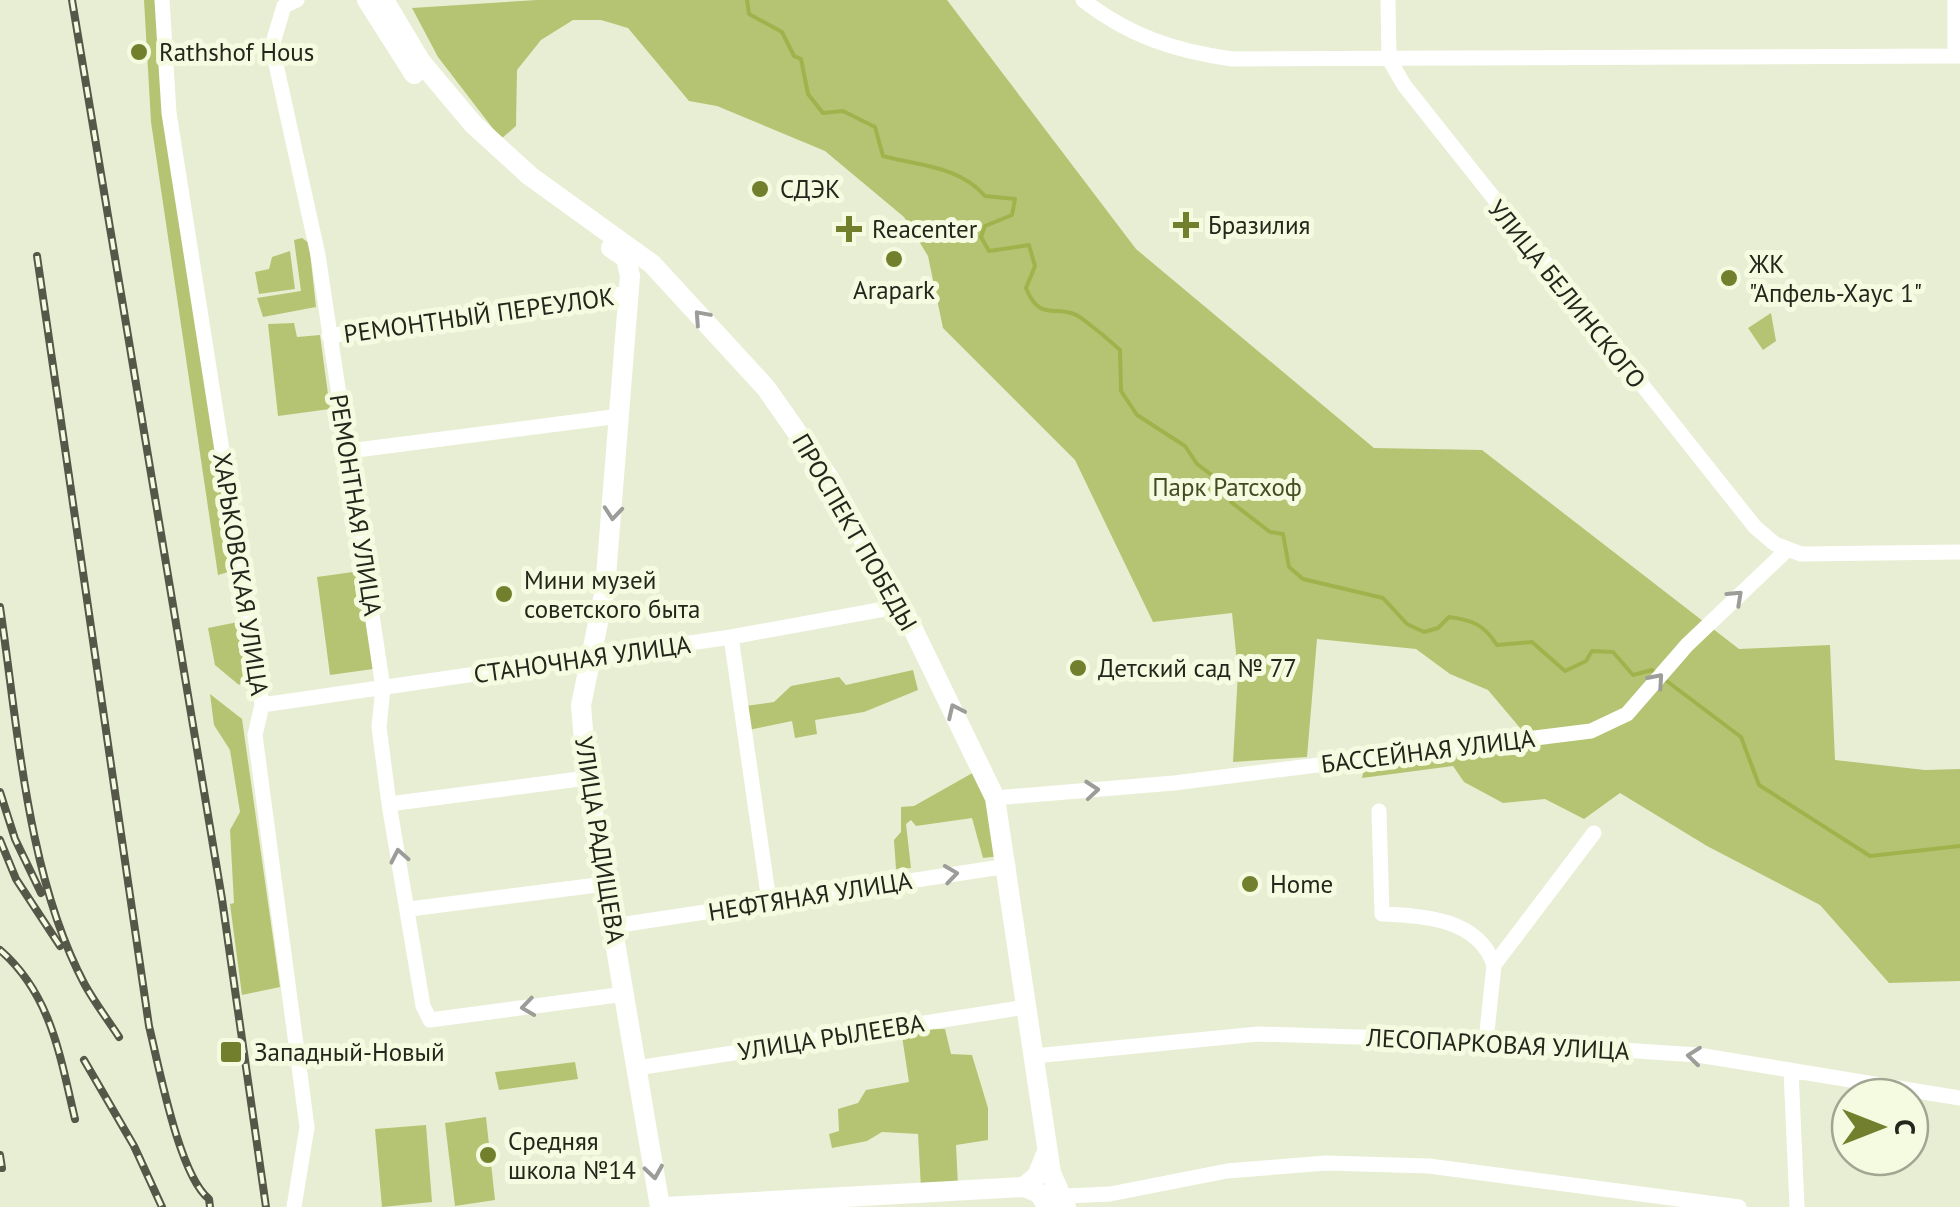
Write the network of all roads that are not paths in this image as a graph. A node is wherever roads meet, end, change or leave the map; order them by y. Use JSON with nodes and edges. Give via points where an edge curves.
{"nodes":[{"id":1,"x":162,"y":0,"type":"edge"},
{"id":2,"x":297,"y":0,"type":"edge"},
{"id":3,"x":367,"y":0,"type":"edge"},
{"id":4,"x":384,"y":0,"type":"edge"},
{"id":5,"x":1083,"y":0,"type":"edge"},
{"id":6,"x":1388,"y":0,"type":"edge"},
{"id":7,"x":1955,"y":0,"type":"edge"},
{"id":8,"x":1957,"y":56,"type":"edge"},
{"id":9,"x":1389,"y":58,"type":"junction"},
{"id":10,"x":670,"y":283,"type":"junction"},
{"id":11,"x":629,"y":294,"type":"junction"},
{"id":12,"x":329,"y":336,"type":"junction"},
{"id":13,"x":620,"y":416,"type":"junction"},
{"id":14,"x":349,"y":451,"type":"junction"},
{"id":15,"x":1794,"y":552,"type":"junction"},
{"id":16,"x":1960,"y":552,"type":"edge"},
{"id":17,"x":901,"y":606,"type":"junction"},
{"id":18,"x":731,"y":637,"type":"junction"},
{"id":19,"x":594,"y":658,"type":"junction"},
{"id":20,"x":383,"y":688,"type":"junction"},
{"id":21,"x":262,"y":705,"type":"junction"},
{"id":22,"x":586,"y":778,"type":"junction"},
{"id":23,"x":995,"y":798,"type":"junction"},
{"id":24,"x":389,"y":804,"type":"junction"},
{"id":25,"x":1379,"y":811,"type":"dead end"},
{"id":26,"x":1594,"y":833,"type":"dead end"},
{"id":27,"x":1008,"y":866,"type":"junction"},
{"id":28,"x":605,"y":884,"type":"junction"},
{"id":29,"x":769,"y":901,"type":"junction"},
{"id":30,"x":410,"y":909,"type":"junction"},
{"id":31,"x":613,"y":926,"type":"junction"},
{"id":32,"x":1494,"y":965,"type":"junction"},
{"id":33,"x":625,"y":994,"type":"junction"},
{"id":34,"x":1026,"y":1007,"type":"junction"},
{"id":35,"x":1486,"y":1041,"type":"junction"},
{"id":36,"x":1034,"y":1056,"type":"junction"},
{"id":37,"x":637,"y":1068,"type":"junction"},
{"id":38,"x":1790,"y":1070,"type":"junction"},
{"id":39,"x":1960,"y":1098,"type":"edge"},
{"id":40,"x":1047,"y":1147,"type":"junction"},
{"id":41,"x":1024,"y":1187,"type":"junction"},
{"id":42,"x":1060,"y":1203,"type":"edge"},
{"id":43,"x":294,"y":1207,"type":"edge"},
{"id":44,"x":663,"y":1207,"type":"edge"},
{"id":45,"x":1738,"y":1207,"type":"edge"},
{"id":46,"x":1797,"y":1207,"type":"edge"}],
"edges":[{"from":1,"to":21,"type":"street","name":"ХАРЬКОВСКАЯ УЛИЦА","via":[[169,113]]},
{"from":2,"to":12,"type":"street","name":"РЕМОНТНАЯ УЛИЦА","via":[[284,6],[272,46]]},
{"from":3,"to":11,"type":"main road","name":"УЛИЦА РАДИЩЕВА","via":[[405,62],[463,132],[520,184],[620,254],[629,266]]},
{"from":4,"to":10,"type":"main road","name":"ПРОСПЕКТ ПОБЕДЫ","via":[[472,124]]},
{"from":5,"to":9,"type":"street","via":[[1145,39],[1185,52],[1284,60]]},
{"from":6,"to":9,"type":"street"},
{"from":7,"to":8,"type":"street"},
{"from":8,"to":9,"type":"street"},
{"from":9,"to":15,"type":"street","name":"УЛИЦА БЕЛИНСКОГО","via":[[1492,201],[1737,506]]},
{"from":10,"to":11,"type":"main road","via":[[640,285]]},
{"from":17,"to":10,"type":"main road","name":"ПРОСПЕКТ ПОБЕДЫ","one_way":true,"via":[[792,422]]},
{"from":11,"to":12,"type":"street","name":"РЕМОНТНЫЙ ПЕРЕУЛОК"},
{"from":11,"to":13,"type":"main road","name":"УЛИЦА РАДИЩЕВА"},
{"from":12,"to":14,"type":"street","name":"РЕМОНТНАЯ УЛИЦА"},
{"from":13,"to":14,"type":"street"},
{"from":13,"to":19,"type":"main road","name":"УЛИЦА РАДИЩЕВА","one_way":true},
{"from":14,"to":20,"type":"street","name":"РЕМОНТНАЯ УЛИЦА"},
{"from":15,"to":16,"type":"street"},
{"from":23,"to":15,"type":"street","name":"БАССЕЙНАЯ УЛИЦА","one_way":true,"via":[[1174,783],[1591,731],[1627,714],[1686,645]]},
{"from":17,"to":18,"type":"street","name":"СТАНОЧНАЯ УЛИЦА"},
{"from":23,"to":17,"type":"main road","name":"ПРОСПЕКТ ПОБЕДЫ","one_way":true},
{"from":18,"to":19,"type":"street","name":"СТАНОЧНАЯ УЛИЦА"},
{"from":18,"to":29,"type":"street"},
{"from":19,"to":20,"type":"street","name":"СТАНОЧНАЯ УЛИЦА"},
{"from":19,"to":22,"type":"main road","name":"УЛИЦА РАДИЩЕВА","via":[[580,705]]},
{"from":20,"to":21,"type":"street","name":"СТАНОЧНАЯ УЛИЦА"},
{"from":20,"to":24,"type":"street","name":"РЕМОНТНАЯ УЛИЦА","via":[[379,727]]},
{"from":21,"to":43,"type":"street","name":"ХАРЬКОВСКАЯ УЛИЦА","via":[[254,735],[306,1127]]},
{"from":22,"to":24,"type":"street"},
{"from":22,"to":28,"type":"main road","name":"УЛИЦА РАДИЩЕВА"},
{"from":23,"to":27,"type":"main road","name":"ПРОСПЕКТ ПОБЕДЫ"},
{"from":30,"to":24,"type":"street","name":"РЕМОНТНАЯ УЛИЦА","one_way":true},
{"from":25,"to":32,"type":"street","via":[[1382,914],[1440,917],[1488,948]]},
{"from":26,"to":32,"type":"street"},
{"from":29,"to":27,"type":"street","name":"НЕФТЯНАЯ УЛИЦА","one_way":true},
{"from":27,"to":34,"type":"main road","name":"ПРОСПЕКТ ПОБЕДЫ"},
{"from":28,"to":30,"type":"street"},
{"from":28,"to":31,"type":"main road","name":"УЛИЦА РАДИЩЕВА"},
{"from":29,"to":31,"type":"street","name":"НЕФТЯНАЯ УЛИЦА"},
{"from":33,"to":30,"type":"street","name":"РЕМОНТНАЯ УЛИЦА","one_way":true,"via":[[430,1020]]},
{"from":31,"to":33,"type":"main road","name":"УЛИЦА РАДИЩЕВА"},
{"from":32,"to":35,"type":"street"},
{"from":33,"to":37,"type":"main road","name":"УЛИЦА РАДИЩЕВА"},
{"from":34,"to":36,"type":"main road","name":"ПРОСПЕКТ ПОБЕДЫ"},
{"from":34,"to":37,"type":"street","name":"УЛИЦА РЫЛЕЕВА"},
{"from":35,"to":36,"type":"street","name":"ЛЕСОПАРКОВАЯ УЛИЦА","via":[[1258,1034]]},
{"from":38,"to":35,"type":"street","name":"ЛЕСОПАРКОВАЯ УЛИЦА","one_way":true,"via":[[1698,1055]]},
{"from":36,"to":40,"type":"main road","name":"ПРОСПЕКТ ПОБЕДЫ"},
{"from":37,"to":44,"type":"main road","name":"УЛИЦА РАДИЩЕВА","one_way":true},
{"from":38,"to":39,"type":"street","name":"ЛЕСОПАРКОВАЯ УЛИЦА"},
{"from":38,"to":46,"type":"street"},
{"from":40,"to":41,"type":"main road","via":[[1041,1169]]},
{"from":40,"to":42,"type":"main road","name":"ПРОСПЕКТ ПОБЕДЫ"},
{"from":41,"to":42,"type":"main road"},
{"from":41,"to":44,"type":"main road"},
{"from":42,"to":45,"type":"street","via":[[1227,1171],[1326,1162],[1446,1168]]}]}
